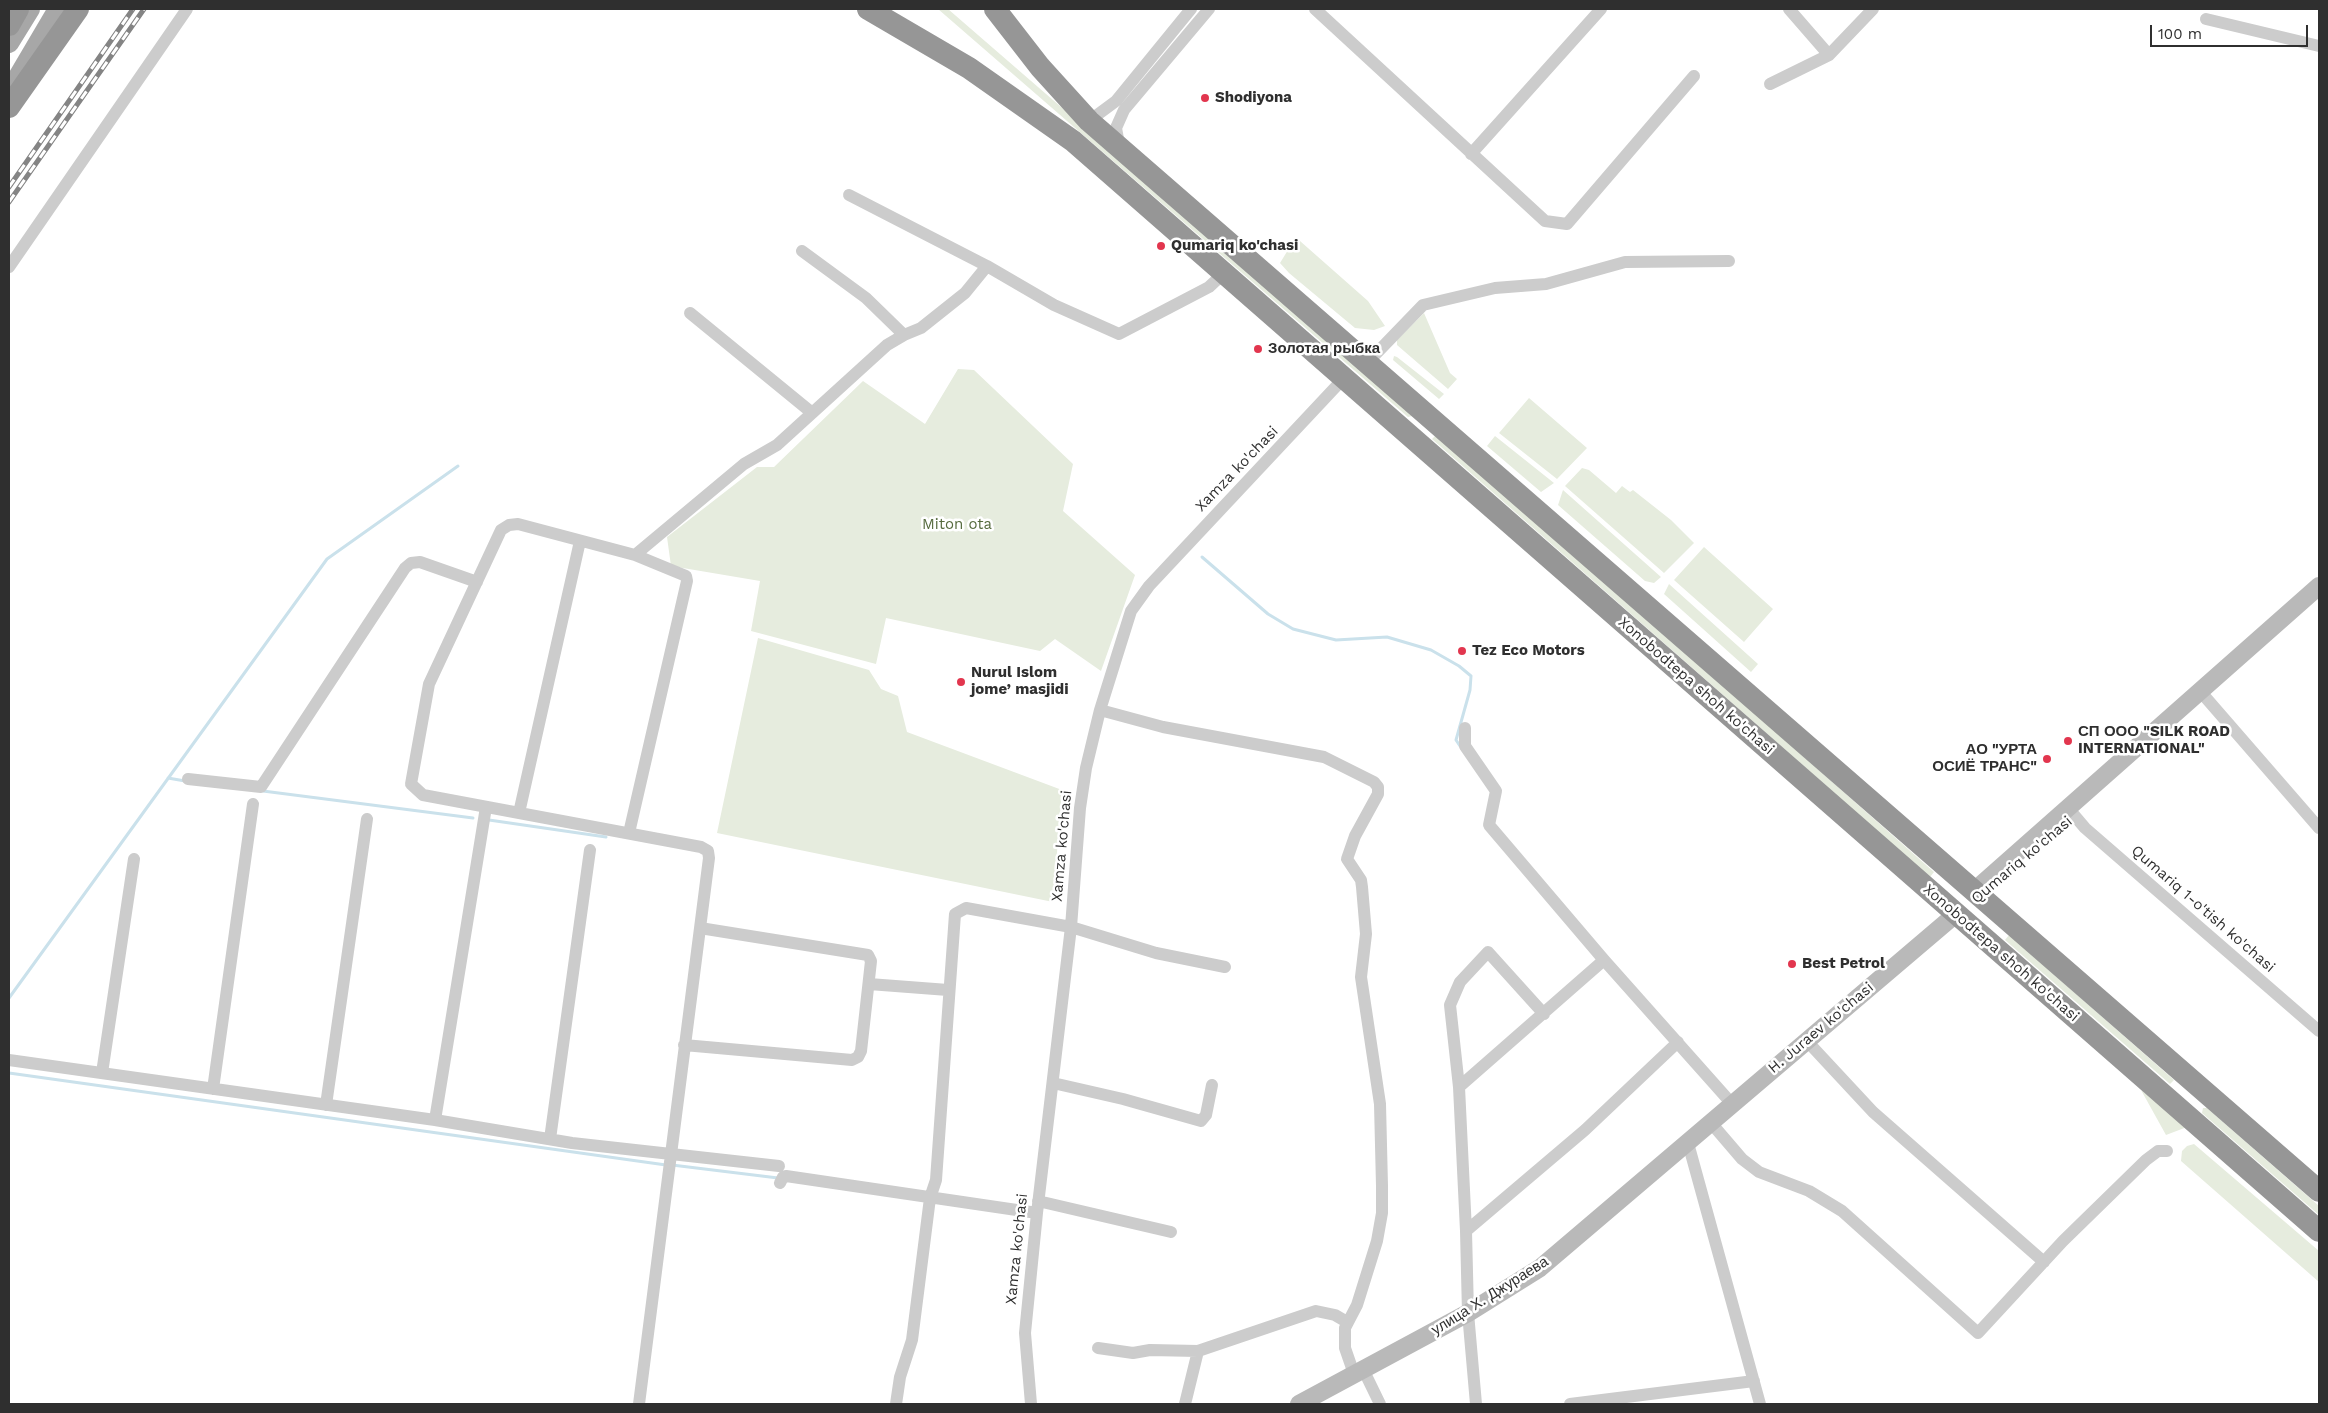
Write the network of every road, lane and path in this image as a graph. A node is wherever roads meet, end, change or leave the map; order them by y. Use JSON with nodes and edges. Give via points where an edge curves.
{"nodes":[{"id":1,"x":18,"y":9,"type":"edge"},
{"id":2,"x":30,"y":9,"type":"edge"},
{"id":3,"x":58,"y":9,"type":"edge"},
{"id":4,"x":78,"y":9,"type":"edge"},
{"id":5,"x":188,"y":9,"type":"edge"},
{"id":6,"x":868,"y":9,"type":"edge"},
{"id":7,"x":995,"y":9,"type":"edge"},
{"id":8,"x":1191,"y":9,"type":"edge"},
{"id":9,"x":1209,"y":9,"type":"edge"},
{"id":10,"x":1316,"y":9,"type":"edge"},
{"id":11,"x":1601,"y":9,"type":"edge"},
{"id":12,"x":1789,"y":9,"type":"edge"},
{"id":13,"x":1873,"y":9,"type":"edge"},
{"id":14,"x":2206,"y":19,"type":"dead end"},
{"id":15,"x":9,"y":25,"type":"edge"},
{"id":16,"x":9,"y":43,"type":"edge"},
{"id":17,"x":2319,"y":46,"type":"edge"},
{"id":18,"x":1829,"y":55,"type":"junction"},
{"id":19,"x":1694,"y":76,"type":"dead end"},
{"id":20,"x":1770,"y":84,"type":"dead end"},
{"id":21,"x":9,"y":93,"type":"edge"},
{"id":22,"x":9,"y":107,"type":"edge"},
{"id":23,"x":1089,"y":121,"type":"junction"},
{"id":24,"x":1122,"y":151,"type":"junction"},
{"id":25,"x":1471,"y":154,"type":"junction"},
{"id":26,"x":849,"y":195,"type":"dead end"},
{"id":27,"x":802,"y":251,"type":"dead end"},
{"id":28,"x":1729,"y":261,"type":"dead end"},
{"id":29,"x":987,"y":266,"type":"junction"},
{"id":30,"x":9,"y":267,"type":"edge"},
{"id":31,"x":1224,"y":273,"type":"junction"},
{"id":32,"x":690,"y":313,"type":"dead end"},
{"id":33,"x":904,"y":334,"type":"junction"},
{"id":34,"x":1367,"y":363,"type":"junction"},
{"id":35,"x":1344,"y":378,"type":"junction"},
{"id":36,"x":812,"y":412,"type":"junction"},
{"id":37,"x":1423,"y":412,"type":"junction"},
{"id":38,"x":1405,"y":432,"type":"junction"},
{"id":39,"x":580,"y":541,"type":"junction"},
{"id":40,"x":635,"y":555,"type":"junction"},
{"id":41,"x":477,"y":582,"type":"junction"},
{"id":42,"x":2319,"y":586,"type":"edge"},
{"id":43,"x":2319,"y":600,"type":"edge"},
{"id":44,"x":2204,"y":695,"type":"junction"},
{"id":45,"x":1100,"y":710,"type":"junction"},
{"id":46,"x":1466,"y":728,"type":"dead end"},
{"id":47,"x":188,"y":779,"type":"dead end"},
{"id":48,"x":253,"y":804,"type":"dead end"},
{"id":49,"x":486,"y":807,"type":"junction"},
{"id":50,"x":2071,"y":812,"type":"junction"},
{"id":51,"x":519,"y":813,"type":"junction"},
{"id":52,"x":367,"y":819,"type":"dead end"},
{"id":53,"x":2319,"y":828,"type":"edge"},
{"id":54,"x":630,"y":833,"type":"junction"},
{"id":55,"x":590,"y":850,"type":"dead end"},
{"id":56,"x":134,"y":859,"type":"dead end"},
{"id":57,"x":1978,"y":894,"type":"junction"},
{"id":58,"x":1956,"y":914,"type":"junction"},
{"id":59,"x":1071,"y":927,"type":"junction"},
{"id":60,"x":700,"y":928,"type":"junction"},
{"id":61,"x":1604,"y":960,"type":"junction"},
{"id":62,"x":1225,"y":967,"type":"dead end"},
{"id":63,"x":868,"y":984,"type":"junction"},
{"id":64,"x":948,"y":990,"type":"junction"},
{"id":65,"x":1544,"y":1014,"type":"junction"},
{"id":66,"x":2319,"y":1031,"type":"edge"},
{"id":67,"x":1806,"y":1040,"type":"junction"},
{"id":68,"x":1678,"y":1042,"type":"junction"},
{"id":69,"x":684,"y":1045,"type":"junction"},
{"id":70,"x":9,"y":1060,"type":"edge"},
{"id":71,"x":102,"y":1073,"type":"junction"},
{"id":72,"x":1053,"y":1082,"type":"junction"},
{"id":73,"x":1212,"y":1085,"type":"dead end"},
{"id":74,"x":1459,"y":1087,"type":"junction"},
{"id":75,"x":213,"y":1089,"type":"junction"},
{"id":76,"x":2204,"y":1090,"type":"junction"},
{"id":77,"x":1733,"y":1104,"type":"junction"},
{"id":78,"x":326,"y":1105,"type":"junction"},
{"id":79,"x":2184,"y":1112,"type":"junction"},
{"id":80,"x":436,"y":1120,"type":"junction"},
{"id":81,"x":1712,"y":1124,"type":"junction"},
{"id":82,"x":550,"y":1139,"type":"junction"},
{"id":83,"x":1688,"y":1143,"type":"junction"},
{"id":84,"x":2167,"y":1151,"type":"dead end"},
{"id":85,"x":670,"y":1153,"type":"junction"},
{"id":86,"x":779,"y":1166,"type":"dead end"},
{"id":87,"x":780,"y":1183,"type":"dead end"},
{"id":88,"x":2319,"y":1191,"type":"edge"},
{"id":89,"x":930,"y":1198,"type":"junction"},
{"id":90,"x":1038,"y":1207,"type":"junction"},
{"id":91,"x":1466,"y":1231,"type":"junction"},
{"id":92,"x":2319,"y":1231,"type":"edge"},
{"id":93,"x":1171,"y":1232,"type":"dead end"},
{"id":94,"x":2044,"y":1262,"type":"junction"},
{"id":95,"x":1468,"y":1314,"type":"junction"},
{"id":96,"x":1347,"y":1322,"type":"junction"},
{"id":97,"x":1098,"y":1348,"type":"dead end"},
{"id":98,"x":1198,"y":1350,"type":"junction"},
{"id":99,"x":1359,"y":1372,"type":"junction"},
{"id":100,"x":1754,"y":1381,"type":"junction"},
{"id":101,"x":639,"y":1404,"type":"edge"},
{"id":102,"x":896,"y":1404,"type":"edge"},
{"id":103,"x":1031,"y":1404,"type":"edge"},
{"id":104,"x":1184,"y":1404,"type":"edge"},
{"id":105,"x":1299,"y":1404,"type":"edge"},
{"id":106,"x":1380,"y":1404,"type":"edge"},
{"id":107,"x":1476,"y":1404,"type":"edge"},
{"id":108,"x":1570,"y":1404,"type":"edge"},
{"id":109,"x":1760,"y":1404,"type":"edge"}],
"edges":[{"from":1,"to":15,"type":"highway"},
{"from":2,"to":16,"type":"main road"},
{"from":3,"to":21,"type":"main road"},
{"from":4,"to":22,"type":"highway"},
{"from":5,"to":30,"type":"street"},
{"from":6,"to":31,"type":"highway","name":"Xonobodtepa shoh ko'chasi","via":[[969,68],[1073,141]]},
{"from":7,"to":23,"type":"highway","name":"Xonobodtepa shoh ko'chasi","via":[[1040,67]]},
{"from":8,"to":23,"type":"street","via":[[1116,101]]},
{"from":9,"to":24,"type":"street","via":[[1119,119],[1116,139]]},
{"from":10,"to":25,"type":"street"},
{"from":11,"to":25,"type":"street"},
{"from":12,"to":18,"type":"street"},
{"from":13,"to":18,"type":"street"},
{"from":14,"to":17,"type":"street"},
{"from":18,"to":20,"type":"street"},
{"from":19,"to":25,"type":"street","via":[[1567,224],[1545,221]]},
{"from":23,"to":24,"type":"highway","name":"Xonobodtepa shoh ko'chasi"},
{"from":24,"to":34,"type":"highway","name":"Xonobodtepa shoh ko'chasi"},
{"from":26,"to":29,"type":"street"},
{"from":27,"to":33,"type":"street","via":[[866,298]]},
{"from":28,"to":34,"type":"street","via":[[1625,262],[1546,284],[1495,288],[1423,305]]},
{"from":29,"to":31,"type":"street","via":[[1054,305],[1119,334],[1209,287]]},
{"from":29,"to":33,"type":"street","via":[[964,293],[921,328]]},
{"from":31,"to":35,"type":"highway","name":"Xonobodtepa shoh ko'chasi"},
{"from":32,"to":36,"type":"street"},
{"from":33,"to":36,"type":"street","via":[[887,345]]},
{"from":34,"to":37,"type":"highway","name":"Xonobodtepa shoh ko'chasi"},
{"from":35,"to":38,"type":"highway","name":"Xonobodtepa shoh ko'chasi"},
{"from":35,"to":45,"type":"street","name":"Xamza ko'chasi","via":[[1149,586],[1131,611]]},
{"from":36,"to":40,"type":"street","via":[[777,445],[744,464]]},
{"from":37,"to":38,"type":"highway","via":[[1421,427]]},
{"from":37,"to":57,"type":"highway","name":"Xonobodtepa shoh ko'chasi"},
{"from":38,"to":58,"type":"highway","name":"Xonobodtepa shoh ko'chasi"},
{"from":39,"to":40,"type":"street"},
{"from":39,"to":41,"type":"street","via":[[518,524],[509,525],[501,530]]},
{"from":39,"to":51,"type":"street"},
{"from":40,"to":54,"type":"street","via":[[682,572],[687,581]]},
{"from":41,"to":47,"type":"street","via":[[420,562],[411,563],[261,787]]},
{"from":41,"to":49,"type":"street","via":[[429,684],[410,778],[411,784],[423,795]]},
{"from":42,"to":44,"type":"street","name":"Qumariq ko'chasi"},
{"from":43,"to":44,"type":"street","name":"Qumariq ko'chasi"},
{"from":44,"to":50,"type":"street","name":"Qumariq ko'chasi"},
{"from":44,"to":53,"type":"street"},
{"from":45,"to":59,"type":"street","name":"Xamza ko'chasi","via":[[1080,808]]},
{"from":45,"to":96,"type":"street","via":[[1163,727],[1324,757],[1378,787],[1378,794],[1355,836],[1347,859],[1362,887],[1366,934],[1361,977],[1380,1104],[1382,1213],[1377,1241],[1356,1305]]},
{"from":46,"to":61,"type":"street","via":[[1465,746],[1496,791],[1489,825]]},
{"from":48,"to":75,"type":"street"},
{"from":49,"to":51,"type":"street"},
{"from":49,"to":80,"type":"street"},
{"from":50,"to":57,"type":"street","name":"Qumariq ko'chasi"},
{"from":50,"to":66,"type":"street","name":"Qumariq 1-o'tish ko'chasi","via":[[2085,828]]},
{"from":51,"to":54,"type":"street"},
{"from":52,"to":78,"type":"street"},
{"from":54,"to":60,"type":"street","via":[[708,850]]},
{"from":55,"to":82,"type":"street"},
{"from":56,"to":71,"type":"street"},
{"from":57,"to":58,"type":"highway","name":"Qumariq ko'chasi"},
{"from":57,"to":76,"type":"highway","name":"Xonobodtepa shoh ko'chasi"},
{"from":58,"to":67,"type":"street","name":"H. Juraev ko'chasi"},
{"from":58,"to":79,"type":"highway","name":"Xonobodtepa shoh ko'chasi"},
{"from":59,"to":62,"type":"street","via":[[1164,955]]},
{"from":59,"to":64,"type":"street","via":[[960,909],[955,914]]},
{"from":59,"to":72,"type":"street","name":"Xamza ko'chasi"},
{"from":60,"to":63,"type":"street","via":[[862,952],[871,962]]},
{"from":60,"to":69,"type":"street"},
{"from":61,"to":65,"type":"street"},
{"from":61,"to":68,"type":"street"},
{"from":63,"to":64,"type":"street"},
{"from":63,"to":69,"type":"street","via":[[861,1051],[852,1060]]},
{"from":64,"to":89,"type":"street","via":[[936,1180]]},
{"from":65,"to":74,"type":"street"},
{"from":65,"to":74,"type":"street","via":[[1488,952],[1460,982],[1450,1006]]},
{"from":67,"to":77,"type":"street","name":"H. Juraev ko'chasi"},
{"from":67,"to":94,"type":"street","via":[[1873,1112]]},
{"from":68,"to":77,"type":"street"},
{"from":68,"to":91,"type":"street","via":[[1585,1130]]},
{"from":69,"to":85,"type":"street"},
{"from":70,"to":71,"type":"street"},
{"from":71,"to":75,"type":"street"},
{"from":72,"to":73,"type":"street","via":[[1201,1121],[1206,1115]]},
{"from":72,"to":90,"type":"street","name":"Xamza ko'chasi"},
{"from":74,"to":91,"type":"street"},
{"from":75,"to":78,"type":"street"},
{"from":76,"to":79,"type":"highway","via":[[2187,1095],[2183,1102]]},
{"from":76,"to":88,"type":"highway","name":"Xonobodtepa shoh ko'chasi"},
{"from":77,"to":81,"type":"street","name":"улица Х. Джураева"},
{"from":78,"to":80,"type":"street"},
{"from":79,"to":92,"type":"highway","name":"Xonobodtepa shoh ko'chasi"},
{"from":80,"to":82,"type":"street"},
{"from":81,"to":83,"type":"street","name":"улица Х. Джураева"},
{"from":81,"to":94,"type":"street","via":[[1759,1172],[1809,1191],[1842,1211],[1978,1333]]},
{"from":82,"to":85,"type":"street"},
{"from":83,"to":95,"type":"street","name":"улица Х. Джураева","via":[[1540,1268]]},
{"from":83,"to":100,"type":"street"},
{"from":84,"to":94,"type":"street","via":[[2158,1151],[2146,1160]]},
{"from":85,"to":86,"type":"street"},
{"from":85,"to":101,"type":"street"},
{"from":87,"to":89,"type":"street","via":[[786,1176]]},
{"from":89,"to":90,"type":"street"},
{"from":89,"to":102,"type":"street","via":[[912,1340],[900,1377]]},
{"from":90,"to":93,"type":"street"},
{"from":90,"to":103,"type":"street","name":"Xamza ko'chasi","via":[[1025,1333]]},
{"from":91,"to":95,"type":"street"},
{"from":95,"to":99,"type":"street","name":"улица Х. Джураева"},
{"from":95,"to":107,"type":"street"},
{"from":96,"to":98,"type":"street","via":[[1335,1315],[1316,1311]]},
{"from":96,"to":99,"type":"street","via":[[1345,1348]]},
{"from":97,"to":98,"type":"street","via":[[1133,1353]]},
{"from":98,"to":104,"type":"street"},
{"from":99,"to":105,"type":"street","name":"улица Х. Джураева"},
{"from":99,"to":106,"type":"street"},
{"from":100,"to":108,"type":"street"},
{"from":100,"to":109,"type":"street"}]}
